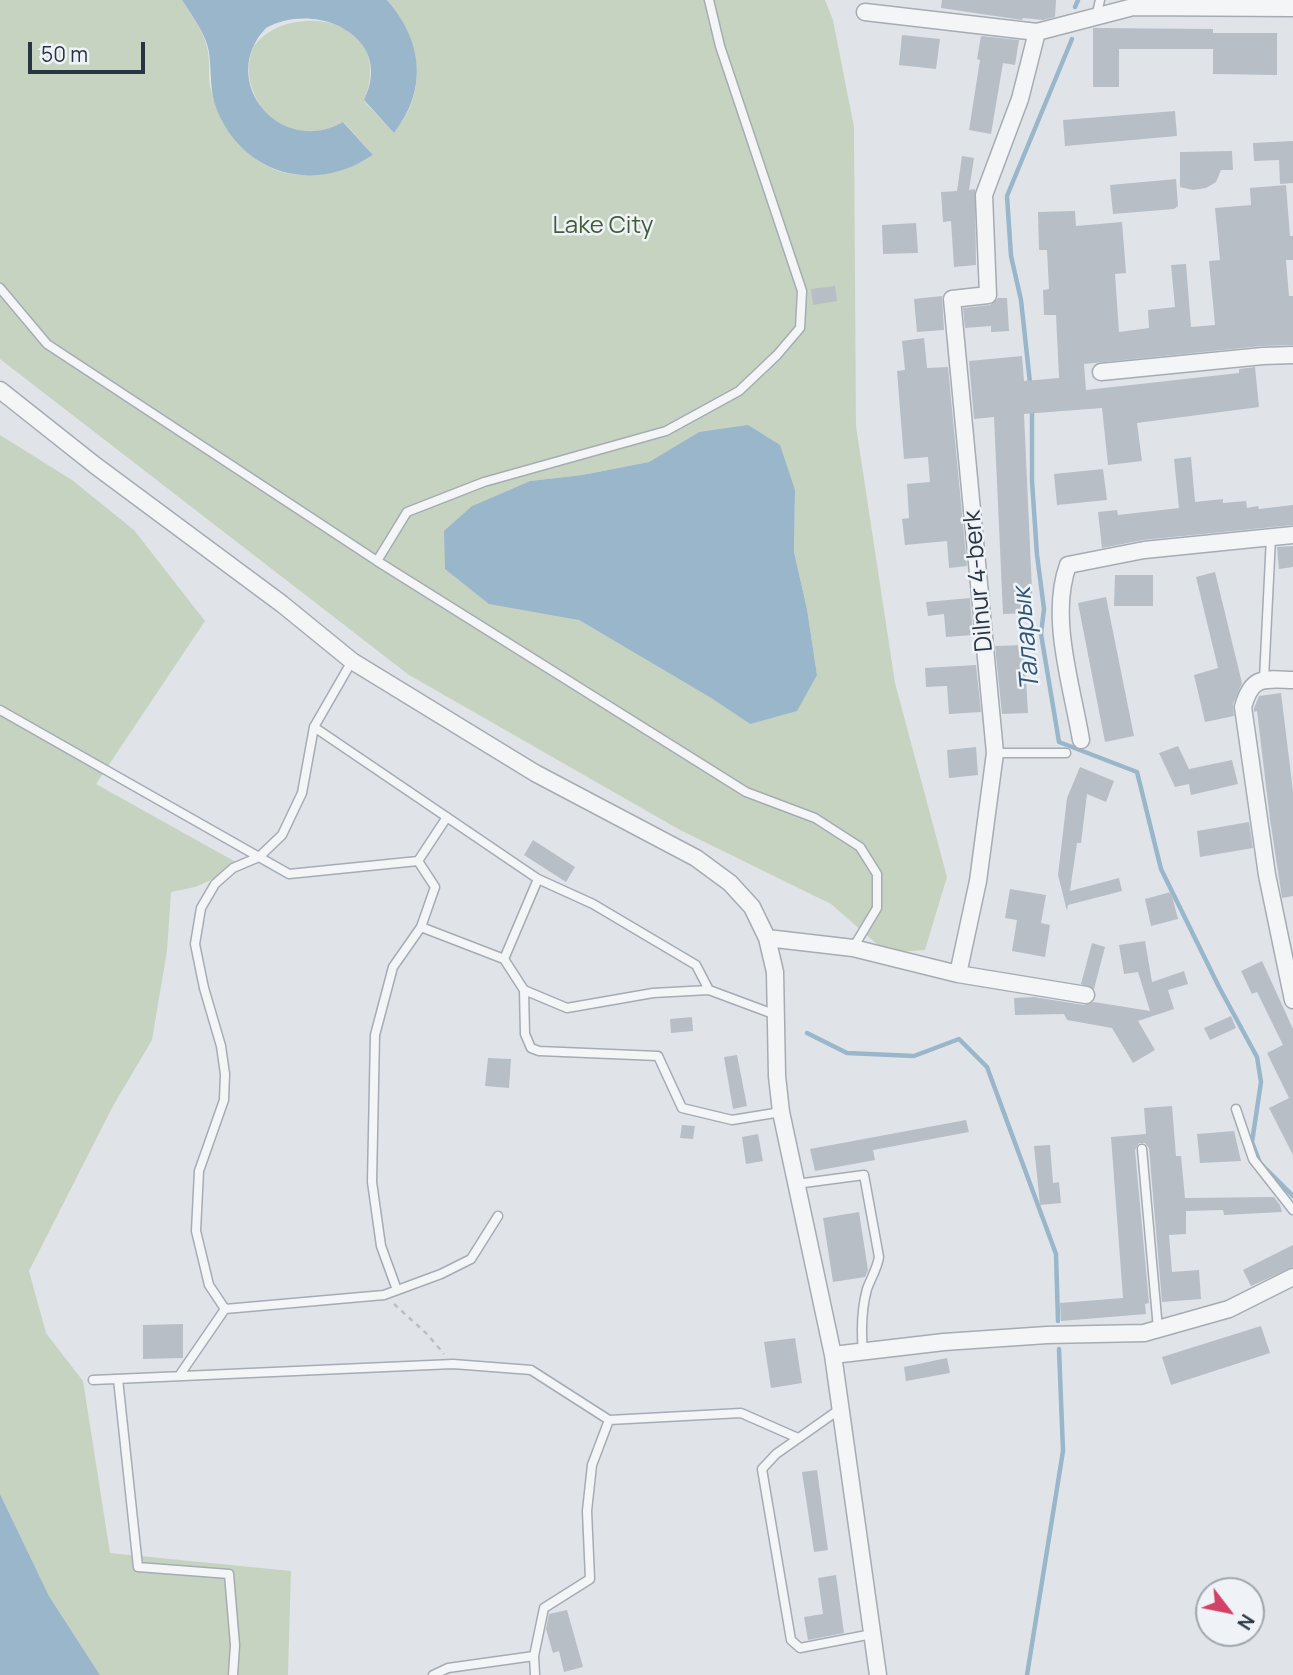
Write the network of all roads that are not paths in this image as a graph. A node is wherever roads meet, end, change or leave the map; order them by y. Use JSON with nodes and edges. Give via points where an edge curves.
{"nodes":[{"id":1,"x":709,"y":0,"type":"edge"},
{"id":2,"x":1100,"y":0,"type":"edge"},
{"id":3,"x":1293,"y":8,"type":"edge"},
{"id":4,"x":865,"y":12,"type":"dead end"},
{"id":5,"x":1096,"y":17,"type":"junction"},
{"id":6,"x":1037,"y":32,"type":"junction"},
{"id":7,"x":0,"y":288,"type":"edge"},
{"id":8,"x":1293,"y":355,"type":"edge"},
{"id":9,"x":1101,"y":372,"type":"dead end"},
{"id":10,"x":0,"y":390,"type":"edge"},
{"id":11,"x":1293,"y":535,"type":"edge"},
{"id":12,"x":1271,"y":537,"type":"junction"},
{"id":13,"x":377,"y":561,"type":"junction"},
{"id":14,"x":352,"y":661,"type":"junction"},
{"id":15,"x":1264,"y":679,"type":"junction"},
{"id":16,"x":1293,"y":680,"type":"edge"},
{"id":17,"x":0,"y":710,"type":"edge"},
{"id":18,"x":314,"y":727,"type":"junction"},
{"id":19,"x":1081,"y":740,"type":"dead end"},
{"id":20,"x":996,"y":753,"type":"junction"},
{"id":21,"x":1066,"y":753,"type":"dead end"},
{"id":22,"x":447,"y":817,"type":"junction"},
{"id":23,"x":259,"y":857,"type":"junction"},
{"id":24,"x":418,"y":861,"type":"junction"},
{"id":25,"x":538,"y":879,"type":"junction"},
{"id":26,"x":421,"y":927,"type":"junction"},
{"id":27,"x":767,"y":938,"type":"junction"},
{"id":28,"x":853,"y":947,"type":"junction"},
{"id":29,"x":504,"y":960,"type":"junction"},
{"id":30,"x":958,"y":974,"type":"junction"},
{"id":31,"x":524,"y":990,"type":"junction"},
{"id":32,"x":709,"y":990,"type":"junction"},
{"id":33,"x":1086,"y":995,"type":"dead end"},
{"id":34,"x":1293,"y":1000,"type":"edge"},
{"id":35,"x":776,"y":1015,"type":"junction"},
{"id":36,"x":1236,"y":1109,"type":"dead end"},
{"id":37,"x":781,"y":1112,"type":"junction"},
{"id":38,"x":1142,"y":1149,"type":"dead end"},
{"id":39,"x":796,"y":1184,"type":"junction"},
{"id":40,"x":1293,"y":1210,"type":"edge"},
{"id":41,"x":498,"y":1216,"type":"dead end"},
{"id":42,"x":1293,"y":1277,"type":"edge"},
{"id":43,"x":397,"y":1290,"type":"junction"},
{"id":44,"x":225,"y":1309,"type":"junction"},
{"id":45,"x":1158,"y":1329,"type":"junction"},
{"id":46,"x":863,"y":1352,"type":"junction"},
{"id":47,"x":833,"y":1355,"type":"junction"},
{"id":48,"x":179,"y":1376,"type":"junction"},
{"id":49,"x":118,"y":1379,"type":"junction"},
{"id":50,"x":93,"y":1380,"type":"dead end"},
{"id":51,"x":840,"y":1408,"type":"junction"},
{"id":52,"x":609,"y":1420,"type":"junction"},
{"id":53,"x":798,"y":1438,"type":"junction"},
{"id":54,"x":873,"y":1634,"type":"junction"},
{"id":55,"x":534,"y":1656,"type":"junction"},
{"id":56,"x":233,"y":1675,"type":"edge"},
{"id":57,"x":433,"y":1675,"type":"edge"},
{"id":58,"x":535,"y":1675,"type":"edge"},
{"id":59,"x":878,"y":1675,"type":"edge"}],
"edges":[{"from":1,"to":13,"type":"lane","via":[[720,46],[802,291],[800,328],[739,391],[666,431],[484,482],[407,512]]},
{"from":2,"to":5,"type":"lane"},
{"from":3,"to":5,"type":"street","via":[[1133,7]]},
{"from":4,"to":6,"type":"street"},
{"from":5,"to":6,"type":"street"},
{"from":6,"to":20,"type":"street","name":"Dilnur 4-berk","via":[[1020,99],[984,195],[988,295],[952,299]]},
{"from":7,"to":13,"type":"lane","via":[[47,344]]},
{"from":8,"to":9,"type":"street"},
{"from":10,"to":14,"type":"street"},
{"from":11,"to":12,"type":"street"},
{"from":12,"to":15,"type":"lane"},
{"from":12,"to":19,"type":"street","via":[[1144,550],[1068,565],[1059,618]]},
{"from":13,"to":28,"type":"lane","via":[[746,792],[815,818],[860,847],[877,873],[877,908]]},
{"from":14,"to":18,"type":"lane"},
{"from":14,"to":27,"type":"street","via":[[535,773],[696,858],[730,883],[752,907]]},
{"from":15,"to":16,"type":"street"},
{"from":15,"to":34,"type":"street","via":[[1248,690],[1243,706],[1268,875]]},
{"from":17,"to":23,"type":"lane"},
{"from":18,"to":22,"type":"lane"},
{"from":18,"to":23,"type":"lane","via":[[302,793],[282,835]]},
{"from":20,"to":21,"type":"lane"},
{"from":20,"to":30,"type":"street","name":"Dilnur 4-berk","via":[[978,881]]},
{"from":22,"to":24,"type":"lane"},
{"from":22,"to":25,"type":"lane"},
{"from":23,"to":24,"type":"lane","via":[[289,874]]},
{"from":23,"to":44,"type":"lane","via":[[233,868],[215,884],[201,908],[195,944],[225,1074],[224,1100],[199,1171],[196,1231],[209,1285]]},
{"from":24,"to":26,"type":"lane","via":[[435,887]]},
{"from":25,"to":29,"type":"lane"},
{"from":25,"to":32,"type":"lane","via":[[593,904],[696,965]]},
{"from":26,"to":29,"type":"lane"},
{"from":26,"to":43,"type":"lane","via":[[393,967],[375,1035],[372,1182],[381,1246]]},
{"from":27,"to":28,"type":"street"},
{"from":27,"to":35,"type":"street","via":[[775,972]]},
{"from":28,"to":30,"type":"street"},
{"from":29,"to":31,"type":"lane"},
{"from":30,"to":33,"type":"street"},
{"from":31,"to":32,"type":"lane","via":[[567,1008],[653,993]]},
{"from":31,"to":37,"type":"lane","via":[[525,1034],[531,1048],[658,1056],[682,1108],[732,1120]]},
{"from":32,"to":35,"type":"lane"},
{"from":35,"to":37,"type":"street"},
{"from":36,"to":40,"type":"lane","via":[[1253,1159]]},
{"from":37,"to":39,"type":"street"},
{"from":38,"to":45,"type":"lane"},
{"from":39,"to":46,"type":"lane","via":[[864,1175],[880,1257],[860,1320]]},
{"from":39,"to":47,"type":"street"},
{"from":41,"to":43,"type":"lane","via":[[471,1259]]},
{"from":42,"to":45,"type":"street","via":[[1229,1309]]},
{"from":43,"to":44,"type":"lane","via":[[384,1295]]},
{"from":44,"to":48,"type":"lane"},
{"from":45,"to":46,"type":"street","via":[[944,1342]]},
{"from":46,"to":47,"type":"street"},
{"from":47,"to":51,"type":"street"},
{"from":48,"to":49,"type":"lane"},
{"from":48,"to":52,"type":"lane","via":[[453,1364],[531,1370]]},
{"from":49,"to":50,"type":"lane"},
{"from":49,"to":56,"type":"lane","via":[[138,1567],[229,1574]]},
{"from":51,"to":53,"type":"lane"},
{"from":51,"to":54,"type":"street"},
{"from":52,"to":53,"type":"lane","via":[[740,1413]]},
{"from":52,"to":55,"type":"lane","via":[[592,1465],[587,1511],[590,1579],[544,1608]]},
{"from":53,"to":54,"type":"lane","via":[[762,1469],[791,1640],[800,1648]]},
{"from":54,"to":59,"type":"street"},
{"from":55,"to":57,"type":"lane","via":[[448,1668]]},
{"from":55,"to":58,"type":"lane"}]}
